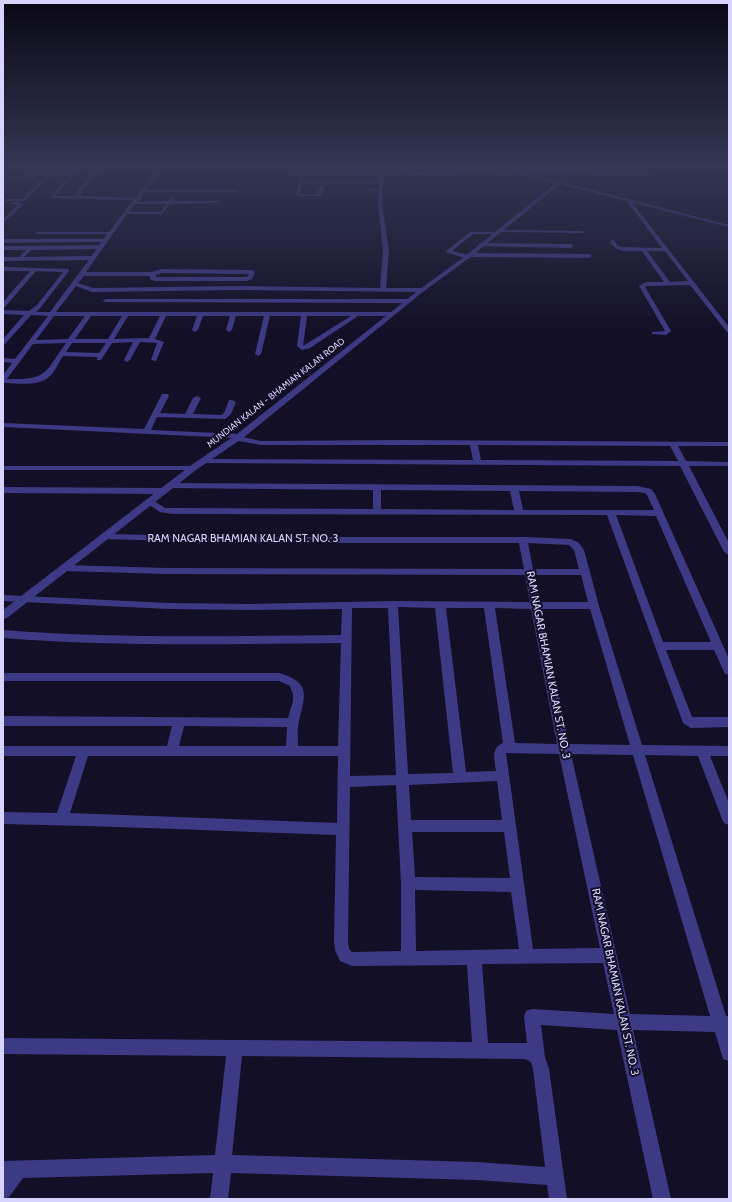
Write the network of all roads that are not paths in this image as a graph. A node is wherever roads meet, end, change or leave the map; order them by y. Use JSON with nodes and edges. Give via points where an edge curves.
{"nodes":[{"id":1,"x":119,"y":223,"type":"edge"},
{"id":2,"x":382,"y":223,"type":"edge"},
{"id":3,"x":508,"y":223,"type":"edge"},
{"id":4,"x":646,"y":223,"type":"edge"},
{"id":5,"x":717,"y":223,"type":"edge"},
{"id":6,"x":729,"y":226,"type":"edge"},
{"id":7,"x":497,"y":232,"type":"junction"},
{"id":8,"x":582,"y":232,"type":"dead end"},
{"id":9,"x":34,"y":233,"type":"dead end"},
{"id":10,"x":111,"y":233,"type":"junction"},
{"id":11,"x":489,"y":239,"type":"junction"},
{"id":12,"x":105,"y":240,"type":"junction"},
{"id":13,"x":528,"y":240,"type":"dead end"},
{"id":14,"x":3,"y":241,"type":"edge"},
{"id":15,"x":612,"y":241,"type":"dead end"},
{"id":16,"x":481,"y":245,"type":"junction"},
{"id":17,"x":571,"y":246,"type":"dead end"},
{"id":18,"x":100,"y":247,"type":"junction"},
{"id":19,"x":31,"y":248,"type":"junction"},
{"id":20,"x":4,"y":249,"type":"edge"},
{"id":21,"x":644,"y":250,"type":"junction"},
{"id":22,"x":667,"y":250,"type":"junction"},
{"id":23,"x":469,"y":256,"type":"junction"},
{"id":24,"x":589,"y":256,"type":"dead end"},
{"id":25,"x":92,"y":258,"type":"junction"},
{"id":26,"x":3,"y":259,"type":"edge"},
{"id":27,"x":20,"y":259,"type":"junction"},
{"id":28,"x":3,"y":269,"type":"edge"},
{"id":29,"x":35,"y":269,"type":"junction"},
{"id":30,"x":206,"y":271,"type":"junction"},
{"id":31,"x":82,"y":274,"type":"junction"},
{"id":32,"x":153,"y":274,"type":"junction"},
{"id":33,"x":203,"y":279,"type":"junction"},
{"id":34,"x":668,"y":283,"type":"junction"},
{"id":35,"x":692,"y":283,"type":"junction"},
{"id":36,"x":75,"y":284,"type":"junction"},
{"id":37,"x":199,"y":288,"type":"junction"},
{"id":38,"x":383,"y":288,"type":"junction"},
{"id":39,"x":183,"y":289,"type":"junction"},
{"id":40,"x":276,"y":289,"type":"junction"},
{"id":41,"x":422,"y":290,"type":"junction"},
{"id":42,"x":272,"y":300,"type":"junction"},
{"id":43,"x":284,"y":300,"type":"junction"},
{"id":44,"x":106,"y":301,"type":"dead end"},
{"id":45,"x":178,"y":301,"type":"junction"},
{"id":46,"x":408,"y":301,"type":"junction"},
{"id":47,"x":3,"y":306,"type":"edge"},
{"id":48,"x":3,"y":312,"type":"edge"},
{"id":49,"x":28,"y":313,"type":"junction"},
{"id":50,"x":164,"y":313,"type":"junction"},
{"id":51,"x":52,"y":314,"type":"junction"},
{"id":52,"x":89,"y":314,"type":"junction"},
{"id":53,"x":126,"y":314,"type":"junction"},
{"id":54,"x":201,"y":314,"type":"junction"},
{"id":55,"x":233,"y":314,"type":"junction"},
{"id":56,"x":267,"y":314,"type":"junction"},
{"id":57,"x":281,"y":314,"type":"junction"},
{"id":58,"x":304,"y":314,"type":"junction"},
{"id":59,"x":392,"y":314,"type":"junction"},
{"id":60,"x":356,"y":315,"type":"junction"},
{"id":61,"x":194,"y":330,"type":"dead end"},
{"id":62,"x":229,"y":330,"type":"dead end"},
{"id":63,"x":729,"y":331,"type":"edge"},
{"id":64,"x":654,"y":333,"type":"dead end"},
{"id":65,"x":110,"y":340,"type":"junction"},
{"id":66,"x":150,"y":340,"type":"junction"},
{"id":67,"x":71,"y":341,"type":"junction"},
{"id":68,"x":137,"y":341,"type":"junction"},
{"id":69,"x":31,"y":342,"type":"junction"},
{"id":70,"x":3,"y":343,"type":"edge"},
{"id":71,"x":62,"y":354,"type":"junction"},
{"id":72,"x":258,"y":354,"type":"dead end"},
{"id":73,"x":3,"y":360,"type":"edge"},
{"id":74,"x":18,"y":360,"type":"junction"},
{"id":75,"x":127,"y":360,"type":"dead end"},
{"id":76,"x":154,"y":360,"type":"dead end"},
{"id":77,"x":3,"y":381,"type":"edge"},
{"id":78,"x":165,"y":396,"type":"dead end"},
{"id":79,"x":197,"y":398,"type":"dead end"},
{"id":80,"x":232,"y":402,"type":"dead end"},
{"id":81,"x":155,"y":415,"type":"junction"},
{"id":82,"x":188,"y":416,"type":"junction"},
{"id":83,"x":3,"y":425,"type":"edge"},
{"id":84,"x":146,"y":432,"type":"junction"},
{"id":85,"x":238,"y":437,"type":"junction"},
{"id":86,"x":474,"y":443,"type":"junction"},
{"id":87,"x":673,"y":444,"type":"junction"},
{"id":88,"x":729,"y":444,"type":"edge"},
{"id":89,"x":203,"y":461,"type":"junction"},
{"id":90,"x":477,"y":463,"type":"junction"},
{"id":91,"x":683,"y":464,"type":"junction"},
{"id":92,"x":728,"y":465,"type":"edge"},
{"id":93,"x":3,"y":468,"type":"edge"},
{"id":94,"x":194,"y":468,"type":"junction"},
{"id":95,"x":377,"y":488,"type":"junction"},
{"id":96,"x":168,"y":489,"type":"junction"},
{"id":97,"x":514,"y":489,"type":"junction"},
{"id":98,"x":3,"y":490,"type":"edge"},
{"id":99,"x":151,"y":502,"type":"junction"},
{"id":100,"x":377,"y":511,"type":"junction"},
{"id":101,"x":519,"y":511,"type":"junction"},
{"id":102,"x":610,"y":512,"type":"junction"},
{"id":103,"x":658,"y":513,"type":"junction"},
{"id":104,"x":105,"y":537,"type":"junction"},
{"id":105,"x":523,"y":540,"type":"junction"},
{"id":106,"x":729,"y":552,"type":"edge"},
{"id":107,"x":64,"y":568,"type":"junction"},
{"id":108,"x":530,"y":572,"type":"junction"},
{"id":109,"x":585,"y":572,"type":"junction"},
{"id":110,"x":3,"y":598,"type":"edge"},
{"id":111,"x":26,"y":598,"type":"junction"},
{"id":112,"x":393,"y":604,"type":"junction"},
{"id":113,"x":440,"y":604,"type":"junction"},
{"id":114,"x":347,"y":605,"type":"junction"},
{"id":115,"x":489,"y":605,"type":"junction"},
{"id":116,"x":536,"y":605,"type":"junction"},
{"id":117,"x":594,"y":606,"type":"junction"},
{"id":118,"x":3,"y":615,"type":"edge"},
{"id":119,"x":3,"y":634,"type":"edge"},
{"id":120,"x":346,"y":639,"type":"junction"},
{"id":121,"x":660,"y":646,"type":"junction"},
{"id":122,"x":718,"y":646,"type":"junction"},
{"id":123,"x":729,"y":671,"type":"edge"},
{"id":124,"x":3,"y":677,"type":"edge"},
{"id":125,"x":3,"y":721,"type":"edge"},
{"id":126,"x":179,"y":722,"type":"junction"},
{"id":127,"x":729,"y":722,"type":"edge"},
{"id":128,"x":292,"y":723,"type":"junction"},
{"id":129,"x":510,"y":748,"type":"junction"},
{"id":130,"x":564,"y":748,"type":"junction"},
{"id":131,"x":638,"y":750,"type":"junction"},
{"id":132,"x":3,"y":751,"type":"edge"},
{"id":133,"x":344,"y":751,"type":"junction"},
{"id":134,"x":702,"y":751,"type":"junction"},
{"id":135,"x":729,"y":751,"type":"edge"},
{"id":136,"x":83,"y":752,"type":"junction"},
{"id":137,"x":172,"y":752,"type":"junction"},
{"id":138,"x":292,"y":752,"type":"junction"},
{"id":139,"x":503,"y":776,"type":"junction"},
{"id":140,"x":460,"y":778,"type":"junction"},
{"id":141,"x":402,"y":780,"type":"junction"},
{"id":142,"x":343,"y":782,"type":"junction"},
{"id":143,"x":3,"y":818,"type":"edge"},
{"id":144,"x":62,"y":818,"type":"junction"},
{"id":145,"x":729,"y":819,"type":"edge"},
{"id":146,"x":405,"y":826,"type":"junction"},
{"id":147,"x":510,"y":826,"type":"junction"},
{"id":148,"x":343,"y":829,"type":"junction"},
{"id":149,"x":408,"y":883,"type":"junction"},
{"id":150,"x":517,"y":885,"type":"junction"},
{"id":151,"x":609,"y":955,"type":"junction"},
{"id":152,"x":474,"y":957,"type":"junction"},
{"id":153,"x":527,"y":957,"type":"junction"},
{"id":154,"x":409,"y":958,"type":"junction"},
{"id":155,"x":624,"y":1022,"type":"junction"},
{"id":156,"x":725,"y":1024,"type":"edge"},
{"id":157,"x":3,"y":1046,"type":"edge"},
{"id":158,"x":235,"y":1049,"type":"junction"},
{"id":159,"x":481,"y":1051,"type":"junction"},
{"id":160,"x":729,"y":1053,"type":"edge"},
{"id":161,"x":537,"y":1057,"type":"junction"},
{"id":162,"x":223,"y":1164,"type":"junction"},
{"id":163,"x":11,"y":1169,"type":"edge"},
{"id":164,"x":555,"y":1177,"type":"junction"},
{"id":165,"x":3,"y":1190,"type":"edge"},
{"id":166,"x":219,"y":1199,"type":"edge"},
{"id":167,"x":558,"y":1199,"type":"edge"},
{"id":168,"x":662,"y":1199,"type":"edge"}],
"edges":[{"from":1,"to":10,"type":"street"},
{"from":2,"to":38,"type":"street","via":[[386,251]]},
{"from":3,"to":7,"type":"street","name":"MUNDIAN KALAN - BHAMIAN KALAN ROAD"},
{"from":4,"to":22,"type":"street"},
{"from":5,"to":6,"type":"street"},
{"from":7,"to":8,"type":"street"},
{"from":7,"to":11,"type":"street","name":"MUNDIAN KALAN - BHAMIAN KALAN ROAD"},
{"from":7,"to":23,"type":"street","via":[[472,233],[448,252]]},
{"from":9,"to":10,"type":"street"},
{"from":10,"to":12,"type":"street"},
{"from":11,"to":13,"type":"street"},
{"from":11,"to":16,"type":"street","name":"MUNDIAN KALAN - BHAMIAN KALAN ROAD"},
{"from":12,"to":14,"type":"street"},
{"from":12,"to":18,"type":"street"},
{"from":15,"to":21,"type":"street","via":[[620,249]]},
{"from":16,"to":17,"type":"street"},
{"from":16,"to":23,"type":"street","name":"MUNDIAN KALAN - BHAMIAN KALAN ROAD"},
{"from":18,"to":19,"type":"street"},
{"from":18,"to":25,"type":"street"},
{"from":19,"to":20,"type":"street"},
{"from":19,"to":27,"type":"street"},
{"from":21,"to":22,"type":"street"},
{"from":21,"to":34,"type":"street"},
{"from":22,"to":35,"type":"street"},
{"from":23,"to":24,"type":"street"},
{"from":23,"to":41,"type":"street","name":"MUNDIAN KALAN - BHAMIAN KALAN ROAD"},
{"from":25,"to":27,"type":"street"},
{"from":25,"to":31,"type":"street"},
{"from":26,"to":27,"type":"street"},
{"from":28,"to":29,"type":"street"},
{"from":29,"to":47,"type":"street"},
{"from":29,"to":49,"type":"street","via":[[67,270],[39,306]]},
{"from":30,"to":32,"type":"street","via":[[161,271]]},
{"from":30,"to":33,"type":"street"},
{"from":30,"to":33,"type":"street","via":[[252,272],[248,279]]},
{"from":31,"to":32,"type":"street"},
{"from":31,"to":36,"type":"street"},
{"from":32,"to":33,"type":"street","via":[[152,279]]},
{"from":33,"to":37,"type":"street"},
{"from":34,"to":35,"type":"street"},
{"from":34,"to":64,"type":"street","via":[[642,286],[668,331]]},
{"from":35,"to":63,"type":"street"},
{"from":36,"to":39,"type":"street","via":[[92,290]]},
{"from":36,"to":51,"type":"street"},
{"from":37,"to":39,"type":"street"},
{"from":37,"to":40,"type":"street"},
{"from":38,"to":40,"type":"street"},
{"from":38,"to":41,"type":"street"},
{"from":39,"to":45,"type":"street"},
{"from":40,"to":42,"type":"street"},
{"from":41,"to":46,"type":"street","name":"MUNDIAN KALAN - BHAMIAN KALAN ROAD"},
{"from":42,"to":43,"type":"street"},
{"from":42,"to":45,"type":"street"},
{"from":43,"to":46,"type":"street"},
{"from":43,"to":57,"type":"street"},
{"from":44,"to":45,"type":"street"},
{"from":46,"to":59,"type":"street","name":"MUNDIAN KALAN - BHAMIAN KALAN ROAD"},
{"from":48,"to":49,"type":"street"},
{"from":49,"to":51,"type":"street"},
{"from":49,"to":70,"type":"street"},
{"from":50,"to":53,"type":"street"},
{"from":50,"to":54,"type":"street"},
{"from":50,"to":66,"type":"street"},
{"from":51,"to":52,"type":"street"},
{"from":51,"to":69,"type":"street"},
{"from":52,"to":53,"type":"street"},
{"from":52,"to":67,"type":"street"},
{"from":53,"to":65,"type":"street"},
{"from":54,"to":55,"type":"street"},
{"from":54,"to":61,"type":"street"},
{"from":55,"to":56,"type":"street"},
{"from":55,"to":62,"type":"street"},
{"from":56,"to":57,"type":"street"},
{"from":56,"to":72,"type":"street"},
{"from":57,"to":58,"type":"street"},
{"from":58,"to":60,"type":"street"},
{"from":58,"to":60,"type":"street","via":[[300,346],[302,348],[308,347]]},
{"from":59,"to":60,"type":"street"},
{"from":59,"to":85,"type":"street","name":"MUNDIAN KALAN - BHAMIAN KALAN ROAD"},
{"from":65,"to":67,"type":"street"},
{"from":65,"to":68,"type":"street"},
{"from":65,"to":71,"type":"street","via":[[100,357]]},
{"from":66,"to":68,"type":"street"},
{"from":66,"to":76,"type":"street","via":[[161,342]]},
{"from":67,"to":69,"type":"street"},
{"from":67,"to":71,"type":"street"},
{"from":68,"to":75,"type":"street"},
{"from":69,"to":74,"type":"street"},
{"from":71,"to":77,"type":"street","via":[[47,375],[41,379]]},
{"from":73,"to":74,"type":"street"},
{"from":74,"to":77,"type":"street"},
{"from":78,"to":81,"type":"street"},
{"from":79,"to":82,"type":"street"},
{"from":80,"to":82,"type":"street","via":[[227,414],[222,417]]},
{"from":81,"to":82,"type":"street"},
{"from":81,"to":84,"type":"street"},
{"from":83,"to":84,"type":"street"},
{"from":84,"to":85,"type":"street"},
{"from":85,"to":86,"type":"street","via":[[261,443]]},
{"from":85,"to":89,"type":"street","name":"MUNDIAN KALAN - BHAMIAN KALAN ROAD"},
{"from":86,"to":87,"type":"street"},
{"from":86,"to":90,"type":"street"},
{"from":87,"to":88,"type":"street"},
{"from":87,"to":91,"type":"street"},
{"from":89,"to":90,"type":"street"},
{"from":89,"to":94,"type":"street","name":"MUNDIAN KALAN - BHAMIAN KALAN ROAD"},
{"from":90,"to":91,"type":"street"},
{"from":91,"to":92,"type":"street"},
{"from":91,"to":106,"type":"street"},
{"from":93,"to":94,"type":"street"},
{"from":94,"to":96,"type":"street","name":"MUNDIAN KALAN - BHAMIAN KALAN ROAD"},
{"from":95,"to":96,"type":"street"},
{"from":95,"to":97,"type":"street"},
{"from":95,"to":100,"type":"street"},
{"from":96,"to":98,"type":"street"},
{"from":96,"to":99,"type":"street","name":"MUNDIAN KALAN - BHAMIAN KALAN ROAD"},
{"from":97,"to":101,"type":"street"},
{"from":97,"to":103,"type":"street","via":[[643,490],[651,494]]},
{"from":99,"to":100,"type":"street","via":[[164,510],[173,511]]},
{"from":99,"to":104,"type":"street","name":"MUNDIAN KALAN - BHAMIAN KALAN ROAD"},
{"from":100,"to":101,"type":"street"},
{"from":101,"to":102,"type":"street"},
{"from":102,"to":103,"type":"street"},
{"from":102,"to":121,"type":"street"},
{"from":103,"to":122,"type":"street"},
{"from":104,"to":105,"type":"street","name":"RAM NAGAR BHAMIAN KALAN ST. NO. 3"},
{"from":104,"to":107,"type":"street","name":"MUNDIAN KALAN - BHAMIAN KALAN ROAD"},
{"from":105,"to":108,"type":"street","name":"RAM NAGAR BHAMIAN KALAN ST. NO. 3"},
{"from":105,"to":109,"type":"street","via":[[570,542],[576,545]]},
{"from":107,"to":108,"type":"street","via":[[167,571]]},
{"from":107,"to":111,"type":"street","name":"MUNDIAN KALAN - BHAMIAN KALAN ROAD"},
{"from":108,"to":109,"type":"street"},
{"from":108,"to":116,"type":"street","name":"RAM NAGAR BHAMIAN KALAN ST. NO. 3"},
{"from":109,"to":117,"type":"street"},
{"from":110,"to":111,"type":"street"},
{"from":111,"to":114,"type":"street","via":[[169,606]]},
{"from":111,"to":118,"type":"street","name":"MUNDIAN KALAN - BHAMIAN KALAN ROAD"},
{"from":112,"to":113,"type":"street"},
{"from":112,"to":114,"type":"street"},
{"from":112,"to":141,"type":"street"},
{"from":113,"to":115,"type":"street"},
{"from":113,"to":140,"type":"street"},
{"from":114,"to":120,"type":"street"},
{"from":115,"to":116,"type":"street"},
{"from":115,"to":129,"type":"street"},
{"from":116,"to":117,"type":"street"},
{"from":116,"to":130,"type":"street","name":"RAM NAGAR BHAMIAN KALAN ST. NO. 3"},
{"from":117,"to":131,"type":"street"},
{"from":119,"to":120,"type":"street","via":[[67,639],[159,641]]},
{"from":120,"to":133,"type":"street"},
{"from":121,"to":122,"type":"street"},
{"from":121,"to":127,"type":"street","via":[[689,722]]},
{"from":122,"to":123,"type":"street"},
{"from":124,"to":128,"type":"street","via":[[279,676],[288,678],[296,684],[299,694]]},
{"from":125,"to":126,"type":"street"},
{"from":126,"to":128,"type":"street"},
{"from":126,"to":137,"type":"street"},
{"from":128,"to":138,"type":"street"},
{"from":129,"to":130,"type":"street"},
{"from":129,"to":139,"type":"street","via":[[500,751]]},
{"from":130,"to":131,"type":"street"},
{"from":130,"to":151,"type":"street","name":"RAM NAGAR BHAMIAN KALAN ST. NO. 3"},
{"from":131,"to":134,"type":"street"},
{"from":131,"to":156,"type":"street"},
{"from":132,"to":136,"type":"street"},
{"from":133,"to":138,"type":"street"},
{"from":133,"to":142,"type":"street"},
{"from":134,"to":135,"type":"street"},
{"from":134,"to":145,"type":"street"},
{"from":136,"to":137,"type":"street"},
{"from":136,"to":144,"type":"street"},
{"from":137,"to":138,"type":"street"},
{"from":139,"to":140,"type":"street"},
{"from":139,"to":147,"type":"street"},
{"from":140,"to":141,"type":"street"},
{"from":141,"to":142,"type":"street"},
{"from":141,"to":146,"type":"street"},
{"from":142,"to":148,"type":"street"},
{"from":143,"to":144,"type":"street"},
{"from":144,"to":148,"type":"street"},
{"from":146,"to":147,"type":"street"},
{"from":146,"to":149,"type":"street"},
{"from":147,"to":150,"type":"street"},
{"from":148,"to":154,"type":"street","via":[[342,950],[345,956],[352,959]]},
{"from":149,"to":150,"type":"street"},
{"from":149,"to":154,"type":"street"},
{"from":150,"to":153,"type":"street"},
{"from":151,"to":153,"type":"street"},
{"from":151,"to":155,"type":"street","name":"RAM NAGAR BHAMIAN KALAN ST. NO. 3"},
{"from":152,"to":153,"type":"street"},
{"from":152,"to":154,"type":"street"},
{"from":152,"to":159,"type":"street"},
{"from":155,"to":156,"type":"street"},
{"from":155,"to":161,"type":"street","via":[[532,1017]]},
{"from":155,"to":168,"type":"street","name":"RAM NAGAR BHAMIAN KALAN ST. NO. 3"},
{"from":156,"to":160,"type":"street"},
{"from":157,"to":158,"type":"street"},
{"from":158,"to":159,"type":"street"},
{"from":158,"to":162,"type":"street"},
{"from":159,"to":161,"type":"street","via":[[526,1051]]},
{"from":161,"to":164,"type":"street","via":[[541,1069]]},
{"from":162,"to":163,"type":"street"},
{"from":162,"to":164,"type":"street","via":[[477,1171]]},
{"from":162,"to":166,"type":"street"},
{"from":163,"to":165,"type":"street"},
{"from":164,"to":167,"type":"street"}]}
